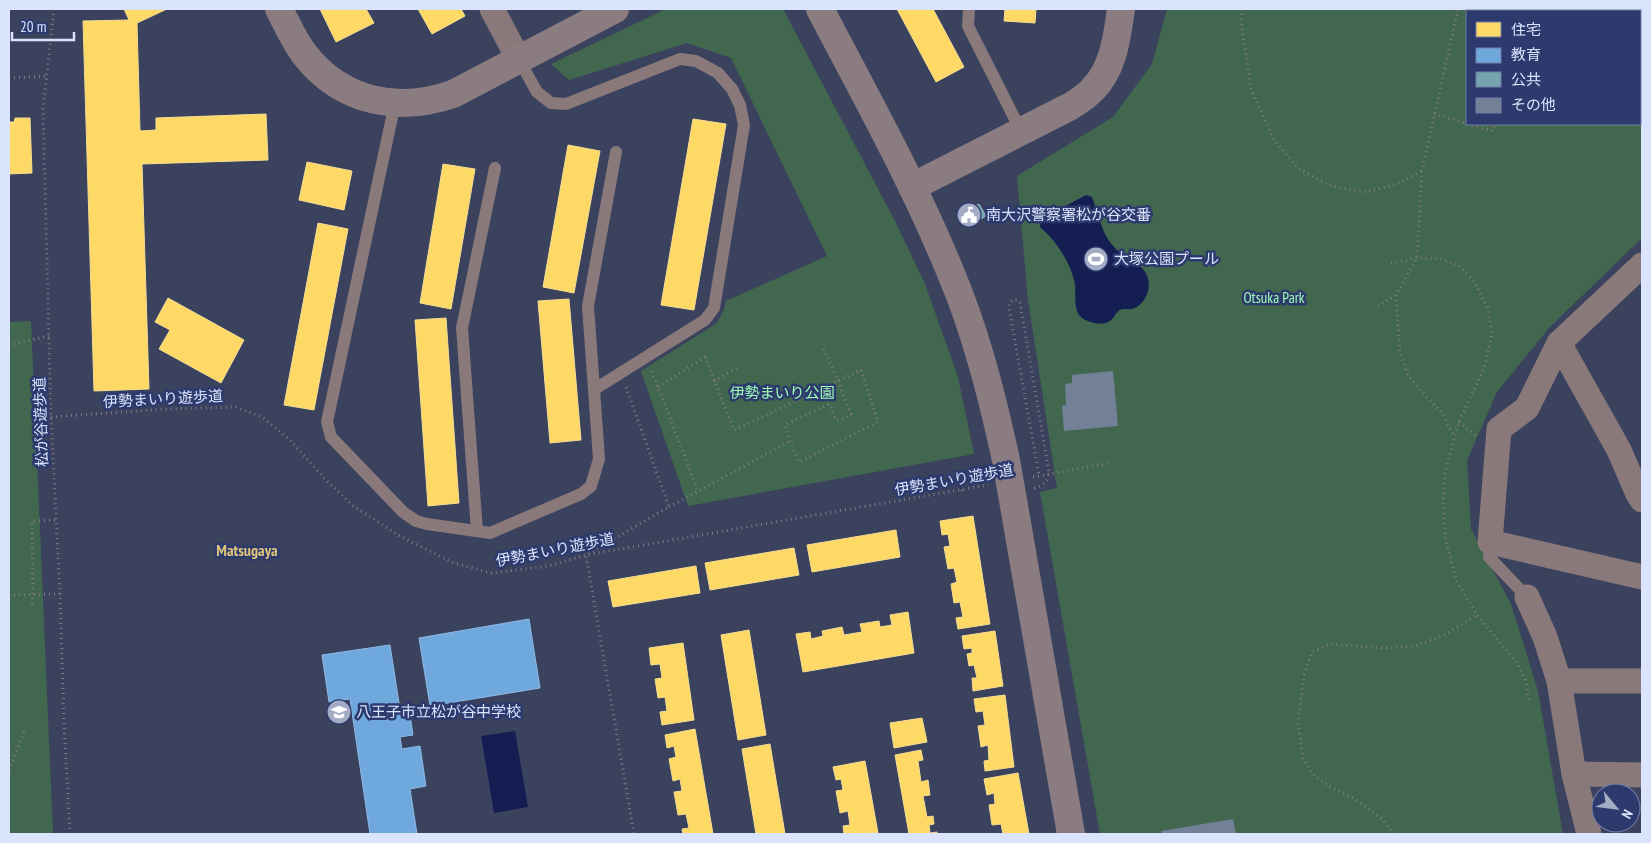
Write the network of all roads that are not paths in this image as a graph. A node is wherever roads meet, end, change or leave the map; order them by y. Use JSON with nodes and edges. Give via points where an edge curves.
{"nodes":[{"id":1,"x":279,"y":9,"type":"edge"},
{"id":2,"x":492,"y":9,"type":"edge"},
{"id":3,"x":615,"y":9,"type":"edge"},
{"id":4,"x":820,"y":9,"type":"edge"},
{"id":5,"x":969,"y":9,"type":"edge"},
{"id":6,"x":1121,"y":9,"type":"edge"},
{"id":7,"x":519,"y":60,"type":"junction"},
{"id":8,"x":395,"y":103,"type":"junction"},
{"id":9,"x":1021,"y":132,"type":"junction"},
{"id":10,"x":616,"y":152,"type":"dead end"},
{"id":11,"x":495,"y":168,"type":"dead end"},
{"id":12,"x":912,"y":187,"type":"junction"},
{"id":13,"x":1642,"y":265,"type":"edge"},
{"id":14,"x":1559,"y":343,"type":"junction"},
{"id":15,"x":595,"y":389,"type":"junction"},
{"id":16,"x":1642,"y":500,"type":"edge"},
{"id":17,"x":477,"y":531,"type":"junction"},
{"id":18,"x":1490,"y":542,"type":"junction"},
{"id":19,"x":1642,"y":577,"type":"edge"},
{"id":20,"x":1527,"y":597,"type":"joint"},
{"id":21,"x":1559,"y":681,"type":"junction"},
{"id":22,"x":1642,"y":681,"type":"edge"},
{"id":23,"x":1574,"y":774,"type":"junction"},
{"id":24,"x":1642,"y":775,"type":"edge"},
{"id":25,"x":1071,"y":834,"type":"edge"},
{"id":26,"x":1589,"y":834,"type":"edge"}],
"edges":[{"from":1,"to":8,"type":"street","via":[[304,54],[332,83],[374,100]]},
{"from":2,"to":7,"type":"street"},
{"from":3,"to":7,"type":"street"},
{"from":4,"to":12,"type":"street"},
{"from":5,"to":9,"type":"lane","via":[[968,26]]},
{"from":6,"to":9,"type":"street","via":[[1115,48],[1094,88],[1072,106]]},
{"from":7,"to":8,"type":"street","via":[[453,94],[434,100]]},
{"from":7,"to":15,"type":"lane","via":[[537,92],[551,103],[566,104],[680,59],[696,61],[718,73],[740,105],[744,125],[714,308],[704,320]]},
{"from":8,"to":17,"type":"lane","via":[[327,422],[331,437],[402,512],[427,524]]},
{"from":9,"to":12,"type":"street"},
{"from":10,"to":15,"type":"lane","via":[[588,306]]},
{"from":11,"to":17,"type":"lane","via":[[462,328]]},
{"from":12,"to":25,"type":"street","via":[[961,299],[995,408]]},
{"from":13,"to":14,"type":"street"},
{"from":14,"to":16,"type":"street","via":[[1619,450]]},
{"from":14,"to":18,"type":"street","via":[[1527,408],[1499,429]]},
{"from":15,"to":17,"type":"lane","via":[[599,459],[590,486],[581,494],[490,533]]},
{"from":18,"to":19,"type":"street"},
{"from":18,"to":20,"type":"lane","via":[[1489,557]]},
{"from":20,"to":21,"type":"street","via":[[1545,637]]},
{"from":21,"to":22,"type":"street"},
{"from":21,"to":23,"type":"street"},
{"from":23,"to":24,"type":"street"},
{"from":23,"to":26,"type":"street"}]}
